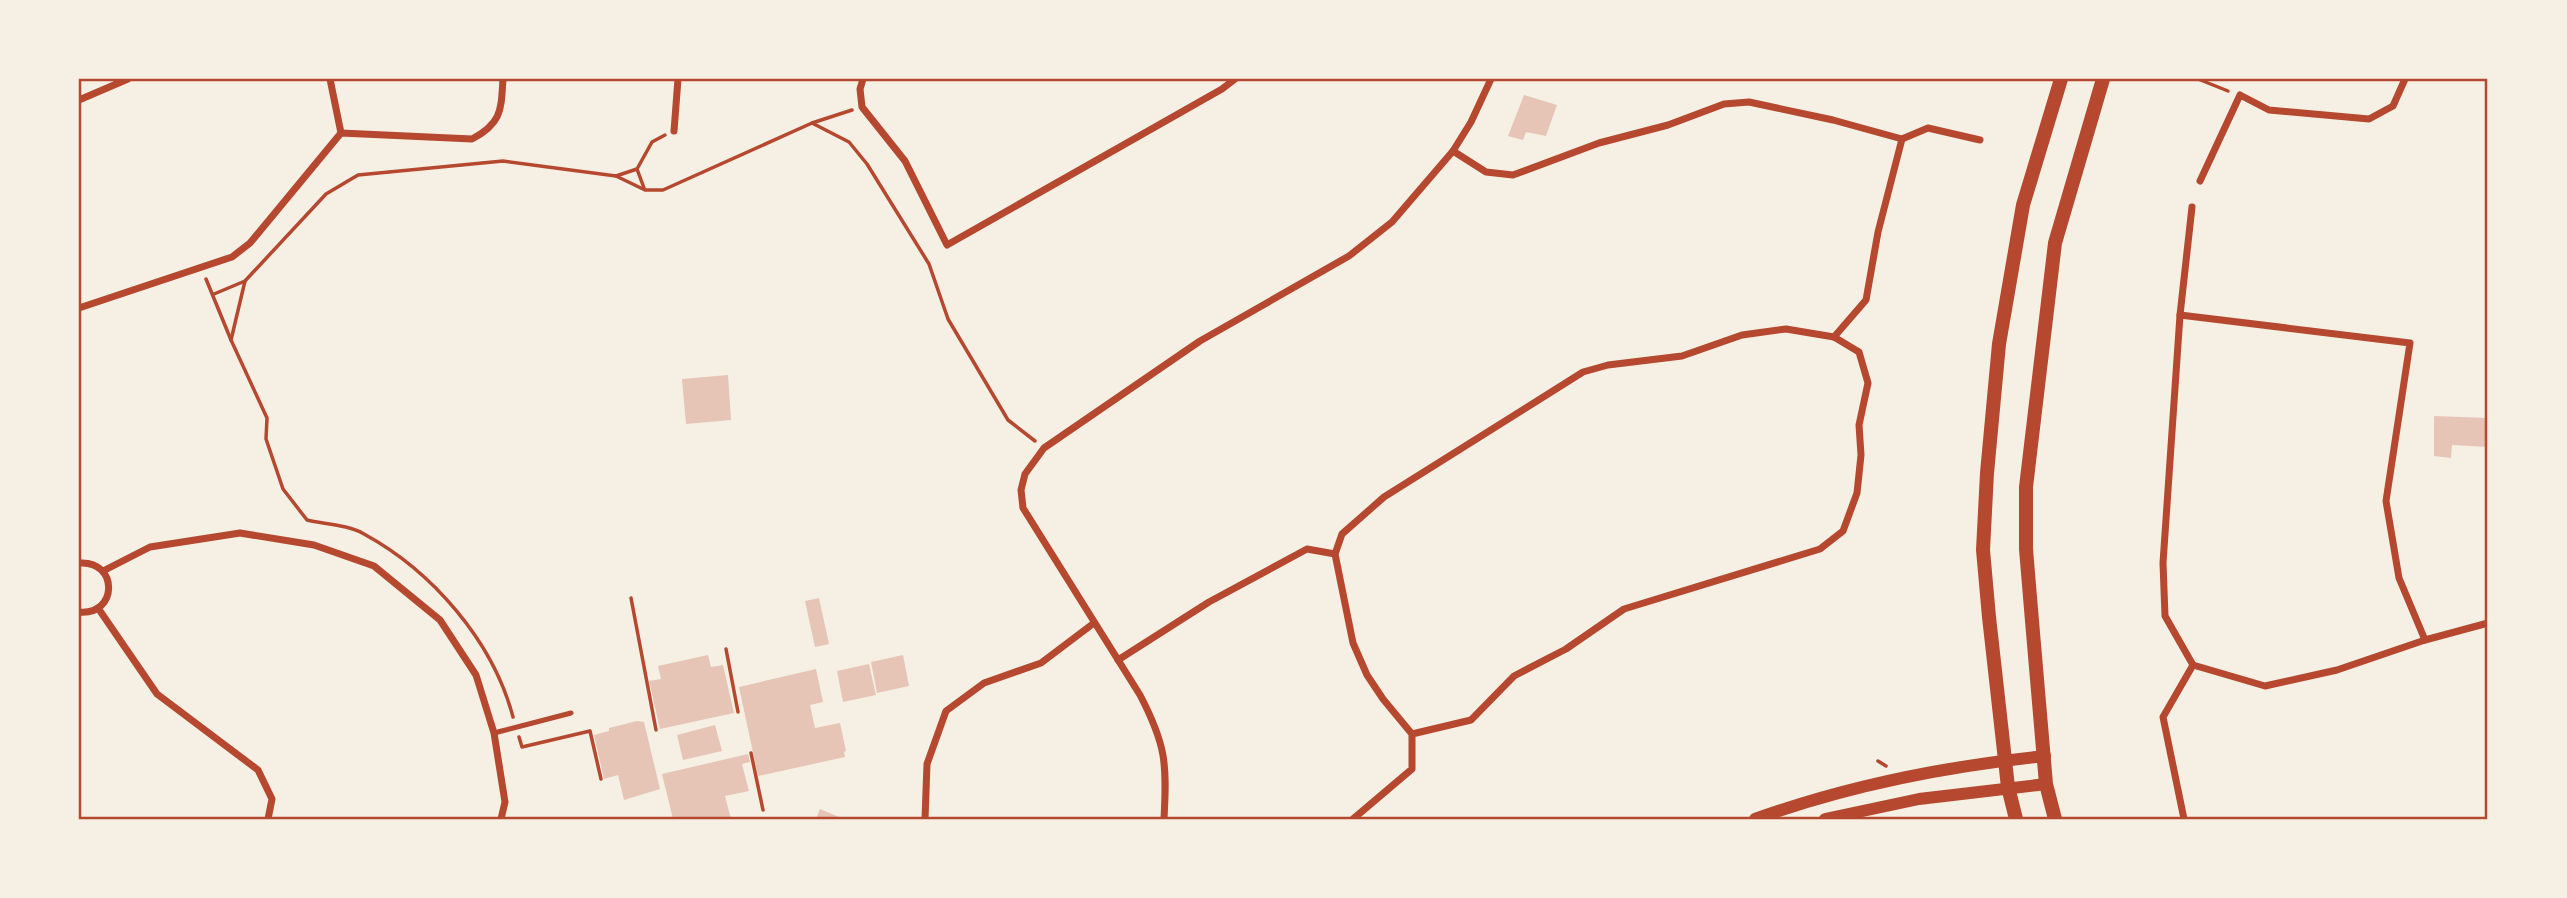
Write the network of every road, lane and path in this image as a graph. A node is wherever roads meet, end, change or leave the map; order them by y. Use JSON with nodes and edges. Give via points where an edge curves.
{"nodes":[{"id":1,"x":128,"y":79,"type":"edge"},
{"id":2,"x":330,"y":79,"type":"edge"},
{"id":3,"x":503,"y":79,"type":"edge"},
{"id":4,"x":678,"y":79,"type":"edge"},
{"id":5,"x":863,"y":79,"type":"edge"},
{"id":6,"x":1235,"y":79,"type":"edge"},
{"id":7,"x":1491,"y":79,"type":"edge"},
{"id":8,"x":2061,"y":79,"type":"edge"},
{"id":9,"x":2103,"y":79,"type":"edge"},
{"id":10,"x":2198,"y":79,"type":"edge"},
{"id":11,"x":2405,"y":79,"type":"edge"},
{"id":12,"x":2240,"y":95,"type":"junction"},
{"id":13,"x":79,"y":100,"type":"edge"},
{"id":14,"x":862,"y":107,"type":"junction"},
{"id":15,"x":812,"y":123,"type":"junction"},
{"id":16,"x":674,"y":131,"type":"joint"},
{"id":17,"x":341,"y":133,"type":"junction"},
{"id":18,"x":1902,"y":139,"type":"junction"},
{"id":19,"x":1980,"y":140,"type":"dead end"},
{"id":20,"x":1453,"y":151,"type":"junction"},
{"id":21,"x":636,"y":169,"type":"junction"},
{"id":22,"x":616,"y":176,"type":"junction"},
{"id":23,"x":2200,"y":181,"type":"dead end"},
{"id":24,"x":645,"y":190,"type":"junction"},
{"id":25,"x":2192,"y":207,"type":"dead end"},
{"id":26,"x":200,"y":268,"type":"junction"},
{"id":27,"x":245,"y":281,"type":"junction"},
{"id":28,"x":214,"y":294,"type":"junction"},
{"id":29,"x":79,"y":309,"type":"edge"},
{"id":30,"x":2180,"y":315,"type":"junction"},
{"id":31,"x":1833,"y":337,"type":"junction"},
{"id":32,"x":230,"y":340,"type":"junction"},
{"id":33,"x":1045,"y":448,"type":"junction"},
{"id":34,"x":1335,"y":554,"type":"junction"},
{"id":35,"x":79,"y":563,"type":"edge"},
{"id":36,"x":103,"y":571,"type":"junction"},
{"id":37,"x":631,"y":598,"type":"dead end"},
{"id":38,"x":98,"y":608,"type":"junction"},
{"id":39,"x":79,"y":612,"type":"edge"},
{"id":40,"x":1094,"y":623,"type":"junction"},
{"id":41,"x":2488,"y":624,"type":"edge"},
{"id":42,"x":2424,"y":640,"type":"junction"},
{"id":43,"x":726,"y":649,"type":"dead end"},
{"id":44,"x":1118,"y":660,"type":"junction"},
{"id":45,"x":2193,"y":665,"type":"junction"},
{"id":46,"x":738,"y":712,"type":"dead end"},
{"id":47,"x":571,"y":713,"type":"dead end"},
{"id":48,"x":515,"y":727,"type":"junction"},
{"id":49,"x":656,"y":730,"type":"dead end"},
{"id":50,"x":494,"y":733,"type":"junction"},
{"id":51,"x":1412,"y":734,"type":"junction"},
{"id":52,"x":751,"y":753,"type":"dead end"},
{"id":53,"x":2045,"y":756,"type":"junction"},
{"id":54,"x":2005,"y":760,"type":"junction"},
{"id":55,"x":601,"y":779,"type":"dead end"},
{"id":56,"x":2046,"y":783,"type":"junction"},
{"id":57,"x":2008,"y":787,"type":"junction"},
{"id":58,"x":763,"y":810,"type":"dead end"},
{"id":59,"x":268,"y":819,"type":"edge"},
{"id":60,"x":501,"y":819,"type":"edge"},
{"id":61,"x":925,"y":819,"type":"edge"},
{"id":62,"x":1164,"y":819,"type":"edge"},
{"id":63,"x":1353,"y":819,"type":"edge"},
{"id":64,"x":1755,"y":819,"type":"edge"},
{"id":65,"x":1825,"y":819,"type":"edge"},
{"id":66,"x":2016,"y":819,"type":"edge"},
{"id":67,"x":2055,"y":819,"type":"edge"},
{"id":68,"x":2184,"y":819,"type":"edge"}],
"edges":[{"from":1,"to":13,"type":"street"},
{"from":2,"to":17,"type":"street"},
{"from":3,"to":17,"type":"street","via":[[501,106],[491,129],[472,139]]},
{"from":4,"to":16,"type":"street"},
{"from":5,"to":14,"type":"street"},
{"from":6,"to":14,"type":"street","via":[[947,245],[905,161]]},
{"from":7,"to":20,"type":"street"},
{"from":8,"to":54,"type":"main road","via":[[2023,205],[1998,344],[1987,473],[1983,550]]},
{"from":9,"to":53,"type":"main road","via":[[2055,243],[2026,487],[2027,561]]},
{"from":10,"to":12,"type":"path"},
{"from":11,"to":12,"type":"street","via":[[2393,106],[2369,120],[2269,110]]},
{"from":12,"to":23,"type":"street"},
{"from":14,"to":15,"type":"path"},
{"from":15,"to":24,"type":"path","via":[[663,190]]},
{"from":15,"to":33,"type":"path","via":[[849,142],[867,164],[929,264],[948,319],[1008,420]]},
{"from":16,"to":21,"type":"path","via":[[652,142]]},
{"from":17,"to":26,"type":"street","via":[[250,243],[232,257]]},
{"from":18,"to":19,"type":"street","via":[[1928,128]]},
{"from":18,"to":20,"type":"street","via":[[1749,102],[1724,104],[1513,175],[1486,172]]},
{"from":18,"to":31,"type":"street","via":[[1866,300]]},
{"from":20,"to":33,"type":"street","via":[[1392,222],[1349,256],[1200,341]]},
{"from":21,"to":22,"type":"path"},
{"from":21,"to":24,"type":"path"},
{"from":22,"to":24,"type":"path"},
{"from":22,"to":27,"type":"path","via":[[503,160],[358,175],[326,194]]},
{"from":25,"to":30,"type":"street"},
{"from":26,"to":28,"type":"path"},
{"from":26,"to":29,"type":"street"},
{"from":27,"to":28,"type":"path"},
{"from":27,"to":32,"type":"path"},
{"from":28,"to":32,"type":"path"},
{"from":30,"to":42,"type":"street","via":[[2410,343],[2386,501],[2399,578]]},
{"from":30,"to":45,"type":"street","via":[[2163,563],[2165,616]]},
{"from":31,"to":34,"type":"street","via":[[1786,329],[1742,335],[1682,356],[1583,372],[1384,497],[1342,534]]},
{"from":31,"to":51,"type":"street","via":[[1859,352],[1868,383],[1859,425],[1857,493],[1843,531],[1820,549],[1624,609],[1566,649],[1514,676],[1471,720]]},
{"from":32,"to":48,"type":"path","via":[[267,418],[266,439],[283,489],[307,520],[362,532],[413,567],[459,611],[505,688]]},
{"from":33,"to":40,"type":"street","via":[[1026,474],[1021,490],[1023,508]]},
{"from":34,"to":44,"type":"street","via":[[1307,549],[1209,602]]},
{"from":34,"to":51,"type":"street","via":[[1353,643],[1367,675]]},
{"from":35,"to":36,"type":"street"},
{"from":36,"to":38,"type":"street","via":[[108,596]]},
{"from":36,"to":50,"type":"street","via":[[150,547],[240,533],[314,545],[374,566],[440,620],[476,675]]},
{"from":37,"to":49,"type":"path"},
{"from":38,"to":39,"type":"street"},
{"from":38,"to":59,"type":"street","via":[[157,694],[258,770],[272,799]]},
{"from":40,"to":44,"type":"street"},
{"from":40,"to":61,"type":"street","via":[[1041,663],[984,683],[946,711],[927,764]]},
{"from":41,"to":42,"type":"street"},
{"from":42,"to":45,"type":"street","via":[[2337,670],[2265,686]]},
{"from":43,"to":46,"type":"path"},
{"from":44,"to":62,"type":"street","via":[[1153,721],[1164,751]]},
{"from":45,"to":68,"type":"street","via":[[2163,717]]},
{"from":47,"to":48,"type":"lane"},
{"from":48,"to":50,"type":"lane"},
{"from":48,"to":55,"type":"path","via":[[522,747],[590,731]]},
{"from":50,"to":60,"type":"street","via":[[505,802]]},
{"from":51,"to":63,"type":"street","via":[[1412,769]]},
{"from":52,"to":58,"type":"path"},
{"from":53,"to":54,"type":"street"},
{"from":53,"to":56,"type":"main road"},
{"from":54,"to":57,"type":"main road"},
{"from":54,"to":64,"type":"street","via":[[1880,783]]},
{"from":56,"to":57,"type":"street"},
{"from":56,"to":67,"type":"main road"},
{"from":57,"to":65,"type":"street","via":[[1919,799]]},
{"from":57,"to":66,"type":"main road"}]}
